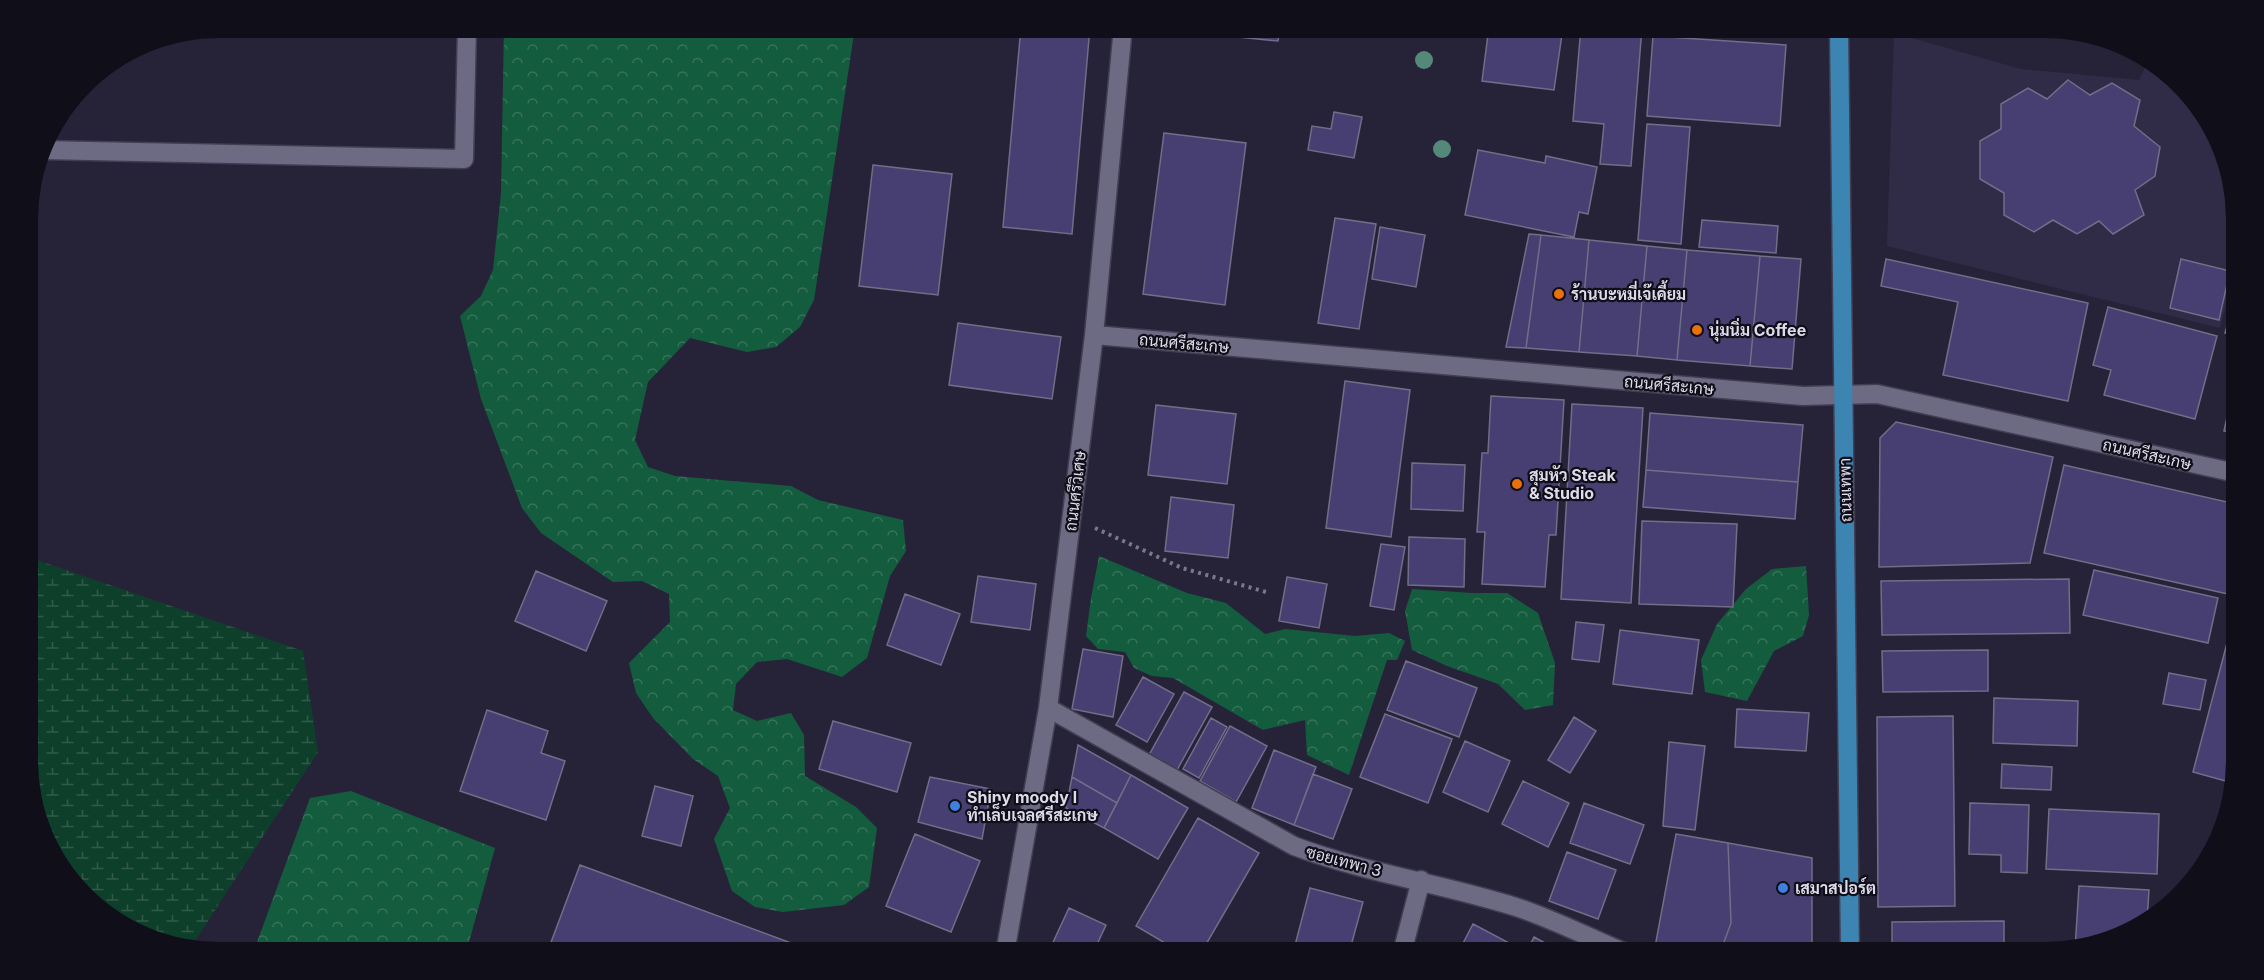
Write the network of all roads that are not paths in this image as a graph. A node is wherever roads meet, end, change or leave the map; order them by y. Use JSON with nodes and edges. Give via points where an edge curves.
{"nodes":[{"id":1,"x":467,"y":38,"type":"edge"},
{"id":2,"x":1122,"y":38,"type":"edge"},
{"id":3,"x":1839,"y":38,"type":"edge"},
{"id":4,"x":51,"y":150,"type":"edge"},
{"id":5,"x":1094,"y":335,"type":"junction"},
{"id":6,"x":1844,"y":395,"type":"junction"},
{"id":7,"x":2226,"y":471,"type":"edge"},
{"id":8,"x":1048,"y":708,"type":"junction"},
{"id":9,"x":1421,"y":880,"type":"junction"},
{"id":10,"x":1007,"y":942,"type":"edge"},
{"id":11,"x":1405,"y":942,"type":"edge"},
{"id":12,"x":1600,"y":942,"type":"edge"},
{"id":13,"x":1850,"y":942,"type":"edge"}],
"edges":[{"from":1,"to":4,"type":"street","via":[[464,159]]},
{"from":2,"to":5,"type":"street","name":"ถนนศรีวิเศษ"},
{"from":3,"to":6,"type":"main road","name":"ถนนเทพา"},
{"from":5,"to":6,"type":"street","name":"ถนนศรีสะเกษ","via":[[1803,396]]},
{"from":5,"to":8,"type":"street","name":"ถนนศรีวิเศษ"},
{"from":6,"to":7,"type":"street","name":"ถนนศรีสะเกษ","via":[[1877,394]]},
{"from":6,"to":13,"type":"main road","name":"ถนนเทพา"},
{"from":8,"to":9,"type":"street","name":"ซอยเทพา 3","via":[[1294,846],[1329,859]]},
{"from":8,"to":10,"type":"street","name":"ถนนศรีวิเศษ"},
{"from":9,"to":11,"type":"street"},
{"from":9,"to":12,"type":"street","name":"ซอยเทพา 3","via":[[1518,907]]}]}
